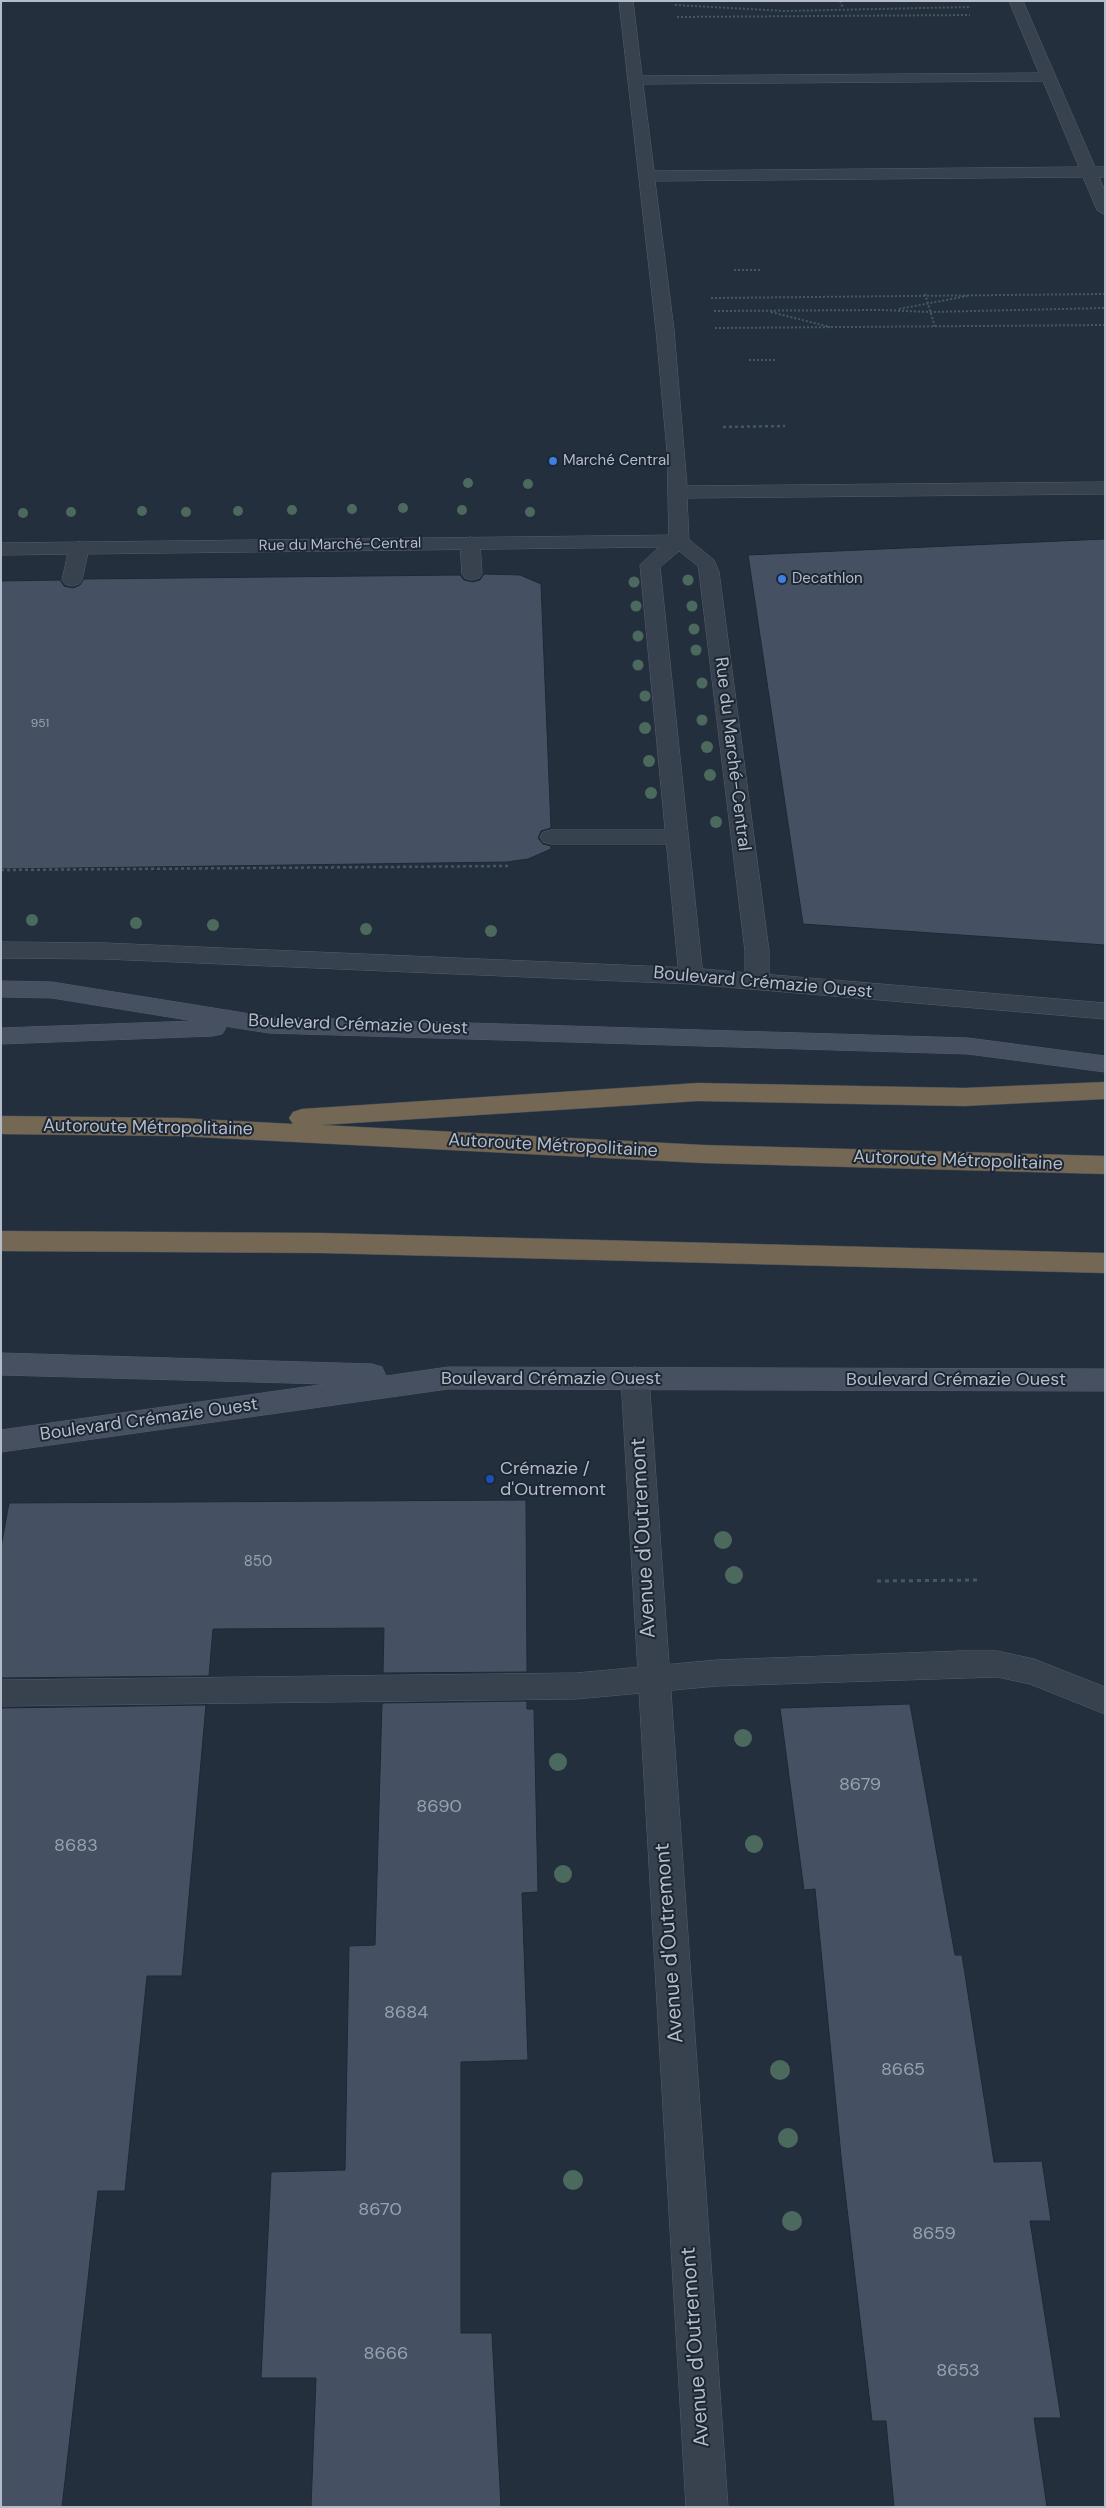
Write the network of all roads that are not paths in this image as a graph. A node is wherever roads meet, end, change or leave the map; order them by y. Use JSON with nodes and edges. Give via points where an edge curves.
{"nodes":[{"id":1,"x":626,"y":1,"type":"edge"},
{"id":2,"x":1016,"y":1,"type":"edge"},
{"id":3,"x":1049,"y":77,"type":"junction"},
{"id":4,"x":635,"y":80,"type":"junction"},
{"id":5,"x":1097,"y":172,"type":"edge"},
{"id":6,"x":646,"y":176,"type":"junction"},
{"id":7,"x":1105,"y":210,"type":"edge"},
{"id":8,"x":1105,"y":488,"type":"edge"},
{"id":9,"x":676,"y":492,"type":"junction"},
{"id":10,"x":679,"y":541,"type":"junction"},
{"id":11,"x":470,"y":543,"type":"junction"},
{"id":12,"x":80,"y":548,"type":"junction"},
{"id":13,"x":1,"y":549,"type":"edge"},
{"id":14,"x":472,"y":574,"type":"dead end"},
{"id":15,"x":72,"y":580,"type":"dead end"},
{"id":16,"x":551,"y":837,"type":"dead end"},
{"id":17,"x":677,"y":837,"type":"junction"},
{"id":18,"x":1,"y":950,"type":"edge"},
{"id":19,"x":691,"y":976,"type":"junction"},
{"id":20,"x":757,"y":981,"type":"junction"},
{"id":21,"x":1,"y":989,"type":"edge"},
{"id":22,"x":1105,"y":1011,"type":"edge"},
{"id":23,"x":269,"y":1025,"type":"junction"},
{"id":24,"x":1,"y":1036,"type":"edge"},
{"id":25,"x":1105,"y":1064,"type":"edge"},
{"id":26,"x":1105,"y":1090,"type":"edge"},
{"id":27,"x":1,"y":1125,"type":"edge"},
{"id":28,"x":179,"y":1127,"type":"junction"},
{"id":29,"x":1105,"y":1165,"type":"edge"},
{"id":30,"x":1,"y":1241,"type":"edge"},
{"id":31,"x":1105,"y":1263,"type":"edge"},
{"id":32,"x":1,"y":1364,"type":"edge"},
{"id":33,"x":448,"y":1378,"type":"junction"},
{"id":34,"x":635,"y":1378,"type":"junction"},
{"id":35,"x":1105,"y":1380,"type":"edge"},
{"id":36,"x":1,"y":1441,"type":"edge"},
{"id":37,"x":653,"y":1680,"type":"junction"},
{"id":38,"x":1,"y":1693,"type":"edge"},
{"id":39,"x":1105,"y":1701,"type":"edge"},
{"id":40,"x":706,"y":2507,"type":"edge"}],
"edges":[{"from":1,"to":4,"type":"street"},
{"from":2,"to":3,"type":"street"},
{"from":3,"to":4,"type":"street"},
{"from":3,"to":5,"type":"street"},
{"from":4,"to":6,"type":"street"},
{"from":5,"to":6,"type":"street"},
{"from":5,"to":7,"type":"street"},
{"from":6,"to":9,"type":"street","via":[[665,330],[676,451]]},
{"from":8,"to":9,"type":"street"},
{"from":9,"to":10,"type":"street"},
{"from":10,"to":11,"type":"street","name":"Rue du Marché-Central"},
{"from":10,"to":17,"type":"street","via":[[650,564]]},
{"from":10,"to":20,"type":"street","name":"Rue du Marché-Central","via":[[707,564],[709,572],[757,951]]},
{"from":11,"to":12,"type":"street","name":"Rue du Marché-Central"},
{"from":11,"to":14,"type":"street"},
{"from":12,"to":13,"type":"street","name":"Rue du Marché-Central"},
{"from":12,"to":15,"type":"street"},
{"from":16,"to":17,"type":"street"},
{"from":17,"to":19,"type":"street"},
{"from":18,"to":19,"type":"street","name":"Boulevard Crémazie Ouest","via":[[105,950]]},
{"from":19,"to":20,"type":"street","name":"Boulevard Crémazie Ouest"},
{"from":20,"to":22,"type":"street","name":"Boulevard Crémazie Ouest"},
{"from":21,"to":23,"type":"main road","name":"Boulevard Crémazie Ouest","via":[[52,990]]},
{"from":23,"to":24,"type":"main road"},
{"from":23,"to":25,"type":"main road","name":"Boulevard Crémazie Ouest","via":[[958,1045]]},
{"from":26,"to":28,"type":"highway","via":[[964,1097],[698,1092]]},
{"from":27,"to":28,"type":"highway","name":"Autoroute Métropolitaine"},
{"from":28,"to":29,"type":"highway","name":"Autoroute Métropolitaine","via":[[703,1154]]},
{"from":30,"to":31,"type":"highway","via":[[322,1243]]},
{"from":32,"to":33,"type":"main road"},
{"from":33,"to":34,"type":"main road","name":"Boulevard Crémazie Ouest"},
{"from":33,"to":36,"type":"main road","name":"Boulevard Crémazie Ouest"},
{"from":34,"to":35,"type":"main road","name":"Boulevard Crémazie Ouest"},
{"from":34,"to":37,"type":"street","name":"Avenue d'Outremont"},
{"from":37,"to":38,"type":"street","via":[[576,1686]]},
{"from":37,"to":39,"type":"street","via":[[718,1673],[997,1664],[1034,1672]]},
{"from":37,"to":40,"type":"street","name":"Avenue d'Outremont"}]}
